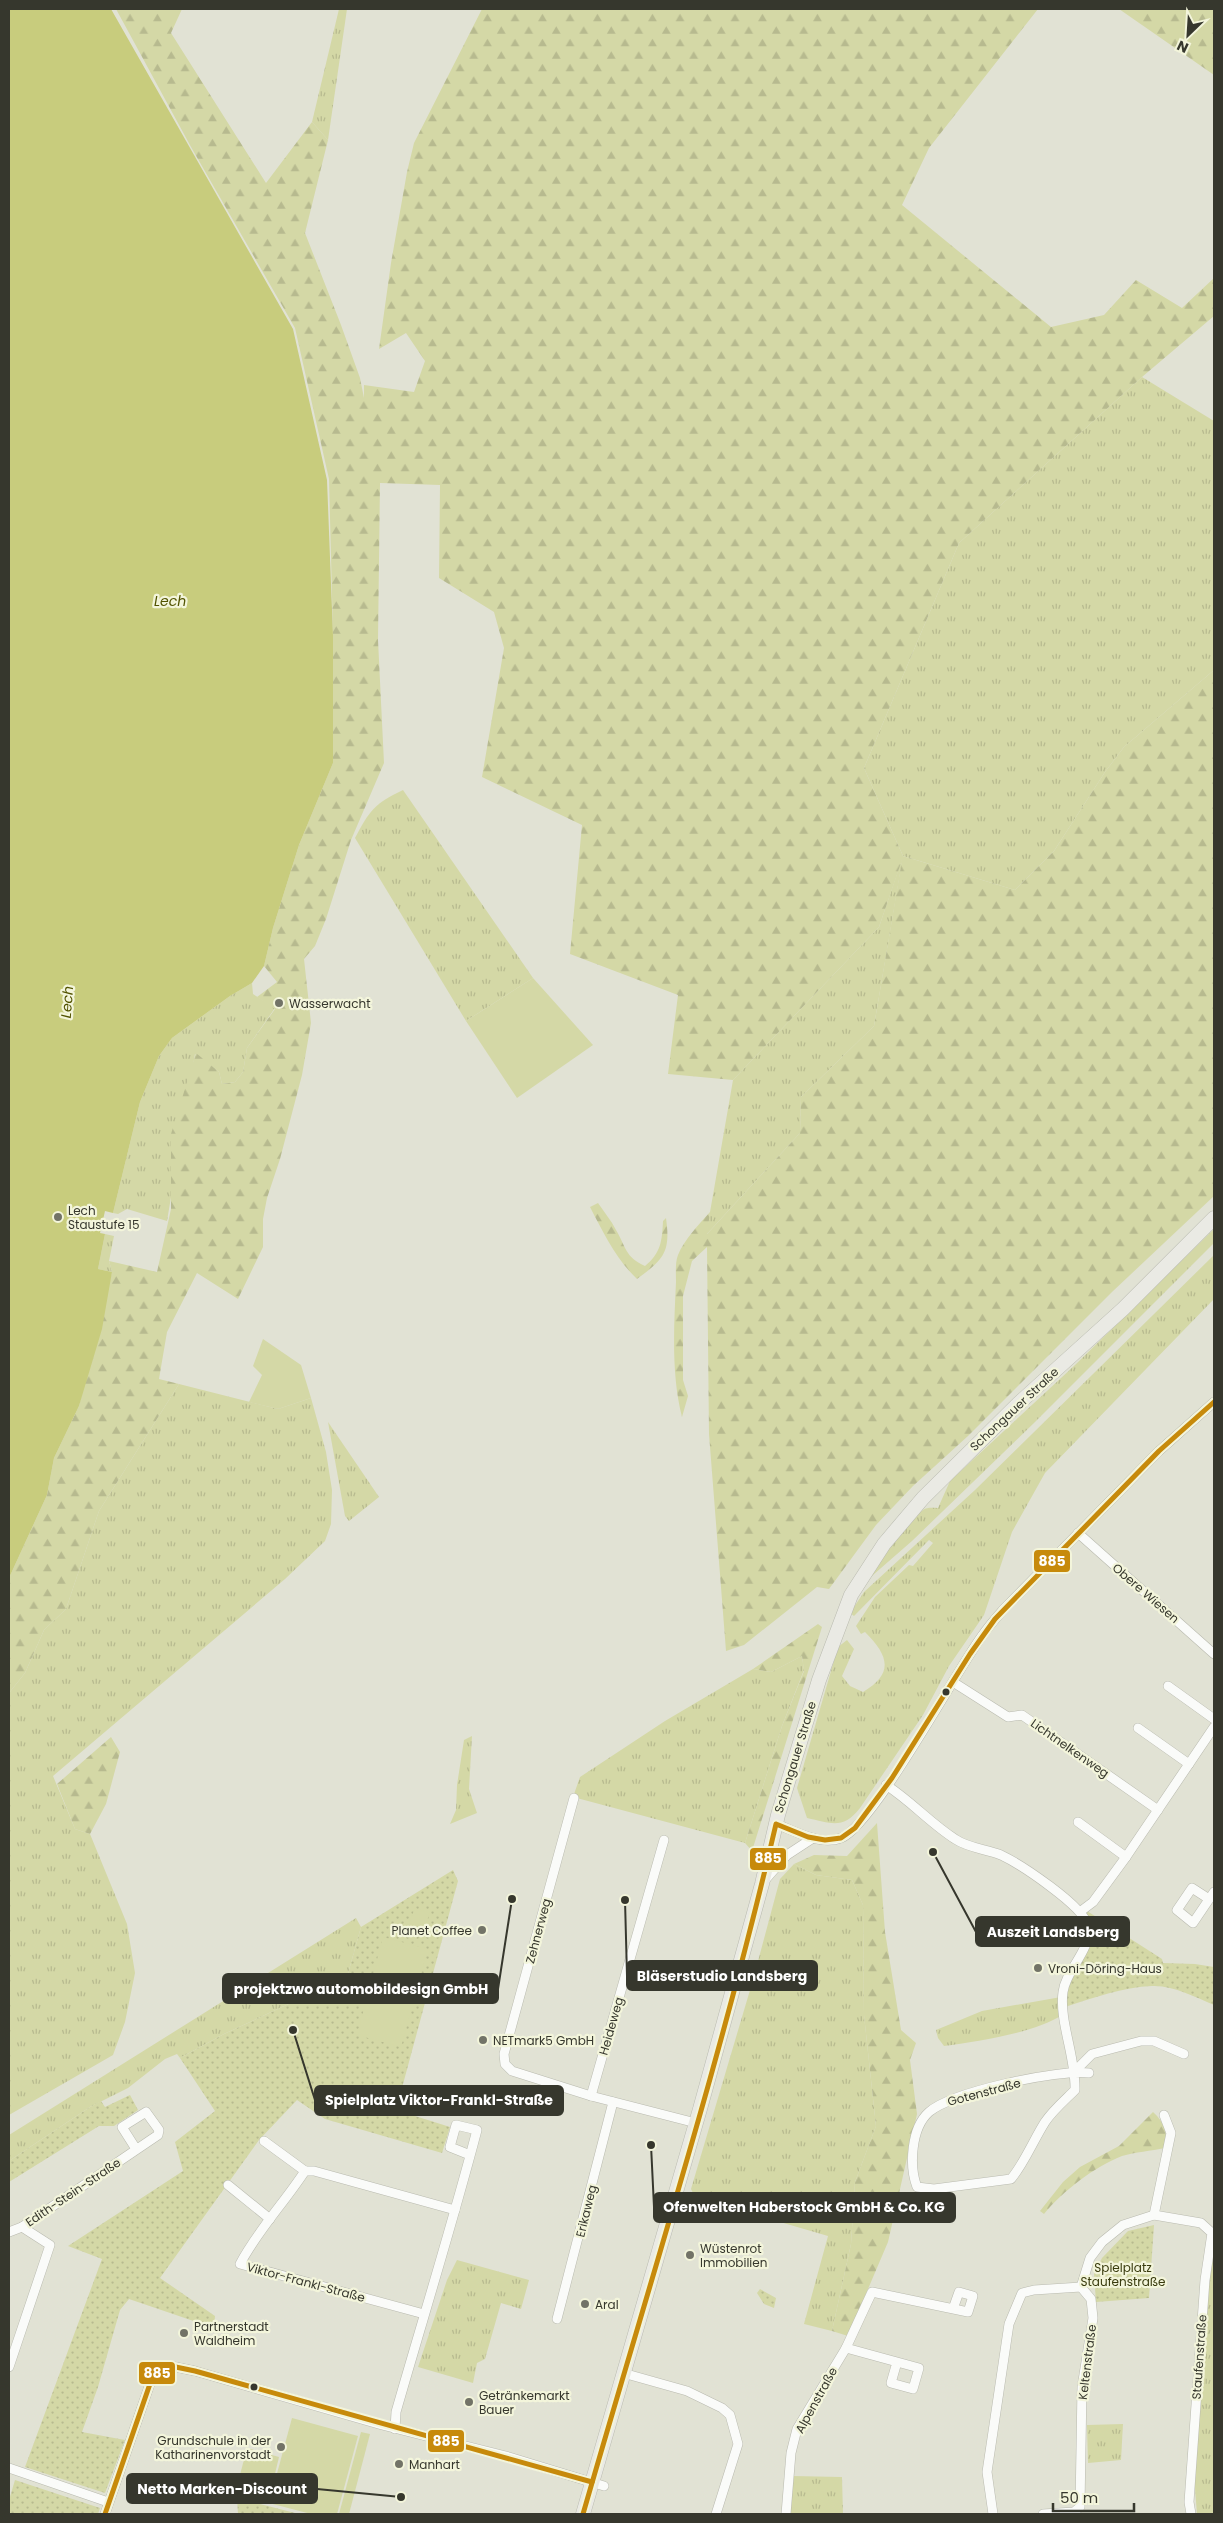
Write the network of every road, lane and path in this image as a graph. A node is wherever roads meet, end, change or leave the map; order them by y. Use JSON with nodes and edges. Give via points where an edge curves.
{"nodes":[{"id":1,"x":1214,"y":1218,"type":"edge"},
{"id":2,"x":1214,"y":1402,"type":"edge"},
{"id":3,"x":1078,"y":1533,"type":"junction"},
{"id":4,"x":1214,"y":1654,"type":"edge"},
{"id":5,"x":953,"y":1682,"type":"junction"},
{"id":6,"x":1168,"y":1686,"type":"dead end"},
{"id":7,"x":1214,"y":1719,"type":"edge"},
{"id":8,"x":1138,"y":1728,"type":"dead end"},
{"id":9,"x":1214,"y":1728,"type":"edge"},
{"id":10,"x":1189,"y":1764,"type":"junction"},
{"id":11,"x":886,"y":1785,"type":"junction"},
{"id":12,"x":574,"y":1798,"type":"dead end"},
{"id":13,"x":1158,"y":1810,"type":"junction"},
{"id":14,"x":1078,"y":1822,"type":"dead end"},
{"id":15,"x":776,"y":1824,"type":"junction"},
{"id":16,"x":813,"y":1838,"type":"junction"},
{"id":17,"x":664,"y":1840,"type":"dead end"},
{"id":18,"x":1126,"y":1857,"type":"junction"},
{"id":19,"x":762,"y":1884,"type":"junction"},
{"id":20,"x":1081,"y":1911,"type":"junction"},
{"id":21,"x":1184,"y":2054,"type":"dead end"},
{"id":22,"x":1076,"y":2071,"type":"junction"},
{"id":23,"x":1090,"y":2072,"type":"dead end"},
{"id":24,"x":591,"y":2096,"type":"junction"},
{"id":25,"x":614,"y":2102,"type":"junction"},
{"id":26,"x":1164,"y":2115,"type":"dead end"},
{"id":27,"x":696,"y":2123,"type":"junction"},
{"id":28,"x":264,"y":2141,"type":"dead end"},
{"id":29,"x":136,"y":2149,"type":"junction"},
{"id":30,"x":470,"y":2156,"type":"dead end"},
{"id":31,"x":305,"y":2171,"type":"junction"},
{"id":32,"x":228,"y":2185,"type":"dead end"},
{"id":33,"x":455,"y":2210,"type":"junction"},
{"id":34,"x":1154,"y":2215,"type":"junction"},
{"id":35,"x":270,"y":2219,"type":"junction"},
{"id":36,"x":22,"y":2227,"type":"junction"},
{"id":37,"x":9,"y":2232,"type":"edge"},
{"id":38,"x":1081,"y":2287,"type":"junction"},
{"id":39,"x":953,"y":2309,"type":"dead end"},
{"id":40,"x":424,"y":2314,"type":"junction"},
{"id":41,"x":557,"y":2319,"type":"dead end"},
{"id":42,"x":12,"y":2347,"type":"edge"},
{"id":43,"x":846,"y":2348,"type":"junction"},
{"id":44,"x":897,"y":2362,"type":"dead end"},
{"id":45,"x":9,"y":2368,"type":"edge"},
{"id":46,"x":623,"y":2373,"type":"junction"},
{"id":47,"x":395,"y":2429,"type":"junction"},
{"id":48,"x":9,"y":2468,"type":"edge"},
{"id":49,"x":598,"y":2484,"type":"junction"},
{"id":50,"x":108,"y":2502,"type":"junction"},
{"id":51,"x":105,"y":2514,"type":"edge"},
{"id":52,"x":583,"y":2514,"type":"edge"},
{"id":53,"x":716,"y":2514,"type":"edge"},
{"id":54,"x":786,"y":2514,"type":"edge"},
{"id":55,"x":993,"y":2514,"type":"edge"},
{"id":56,"x":1043,"y":2514,"type":"edge"},
{"id":57,"x":1191,"y":2514,"type":"edge"}],
"edges":[{"from":1,"to":15,"type":"main road","name":"Schongauer Straße","via":[[1123,1309],[974,1446],[884,1544],[851,1596],[838,1625],[818,1680]]},
{"from":2,"to":3,"type":"street","via":[[1159,1451]]},
{"from":3,"to":4,"type":"street","name":"Obere Wiesen"},
{"from":3,"to":5,"type":"street","via":[[1003,1610]]},
{"from":5,"to":11,"type":"street"},
{"from":5,"to":13,"type":"street","name":"Lichtnelkenweg","via":[[1008,1716],[1022,1716]]},
{"from":6,"to":7,"type":"street"},
{"from":8,"to":10,"type":"street"},
{"from":9,"to":10,"type":"street"},
{"from":10,"to":13,"type":"street"},
{"from":11,"to":16,"type":"street","via":[[856,1829],[840,1839]]},
{"from":11,"to":20,"type":"street","via":[[956,1840],[1001,1856]]},
{"from":12,"to":24,"type":"street","name":"Zehnerweg","via":[[504,2054],[505,2064],[512,2071]]},
{"from":13,"to":18,"type":"street"},
{"from":14,"to":18,"type":"street"},
{"from":15,"to":16,"type":"street"},
{"from":15,"to":19,"type":"main road","name":"Schongauer Straße"},
{"from":16,"to":19,"type":"street","via":[[787,1855]]},
{"from":17,"to":24,"type":"street","name":"Heideweg"},
{"from":18,"to":20,"type":"street","via":[[1093,1902]]},
{"from":19,"to":27,"type":"main road","name":"Schongauer Straße"},
{"from":20,"to":22,"type":"street","name":"Gotenstraße","via":[[1088,1926],[1087,1940],[1066,1978],[1063,1994]]},
{"from":21,"to":22,"type":"street","via":[[1154,2041],[1141,2041],[1092,2054]]},
{"from":22,"to":22,"type":"street","name":"Gotenstraße","via":[[1075,2090],[1047,2120],[1011,2179],[934,2189],[916,2187],[912,2174],[913,2156],[918,2126],[928,2113],[944,2102],[963,2096]]},
{"from":22,"to":23,"type":"street","name":"Gotenstraße"},
{"from":24,"to":25,"type":"street"},
{"from":25,"to":27,"type":"street"},
{"from":25,"to":41,"type":"street","name":"Erikaweg"},
{"from":26,"to":34,"type":"street","via":[[1169,2123],[1170,2139]]},
{"from":27,"to":46,"type":"main road","name":"Schongauer Straße"},
{"from":28,"to":31,"type":"street"},
{"from":29,"to":29,"type":"street","name":"Edith-Stein-Straße","via":[[160,2133],[146,2112],[122,2127]]},
{"from":29,"to":36,"type":"street","name":"Edith-Stein-Straße"},
{"from":30,"to":33,"type":"street"},
{"from":31,"to":33,"type":"street"},
{"from":31,"to":35,"type":"street","name":"Viktor-Frankl-Straße"},
{"from":32,"to":35,"type":"street"},
{"from":33,"to":40,"type":"street"},
{"from":34,"to":38,"type":"street","name":"Staufenstraße","via":[[1123,2225],[1102,2242],[1089,2260]]},
{"from":34,"to":57,"type":"street","name":"Staufenstraße","via":[[1201,2223],[1212,2233],[1194,2419]]},
{"from":35,"to":40,"type":"street","name":"Viktor-Frankl-Straße","via":[[254,2238],[240,2264]]},
{"from":36,"to":37,"type":"street","name":"Edith-Stein-Straße"},
{"from":36,"to":42,"type":"street","via":[[50,2245]]},
{"from":38,"to":55,"type":"street","via":[[1034,2290],[1022,2294],[1014,2308],[987,2472]]},
{"from":38,"to":56,"type":"street","name":"Keltenstraße","via":[[1091,2299],[1093,2318],[1082,2387],[1082,2499],[1080,2508],[1074,2512]]},
{"from":39,"to":43,"type":"street","name":"Alpenstraße","via":[[872,2292]]},
{"from":40,"to":47,"type":"street","via":[[396,2412]]},
{"from":42,"to":45,"type":"street"},
{"from":43,"to":44,"type":"street"},
{"from":43,"to":54,"type":"street","name":"Alpenstraße","via":[[797,2430],[791,2453]]},
{"from":46,"to":49,"type":"main road","name":"Schongauer Straße"},
{"from":46,"to":53,"type":"street","via":[[687,2391],[730,2415],[738,2444]]},
{"from":47,"to":49,"type":"street","via":[[509,2457]]},
{"from":47,"to":50,"type":"street","via":[[195,2371],[166,2366],[152,2378]]},
{"from":48,"to":50,"type":"street"},
{"from":49,"to":52,"type":"main road","name":"Schongauer Straße"},
{"from":50,"to":51,"type":"street"}]}
